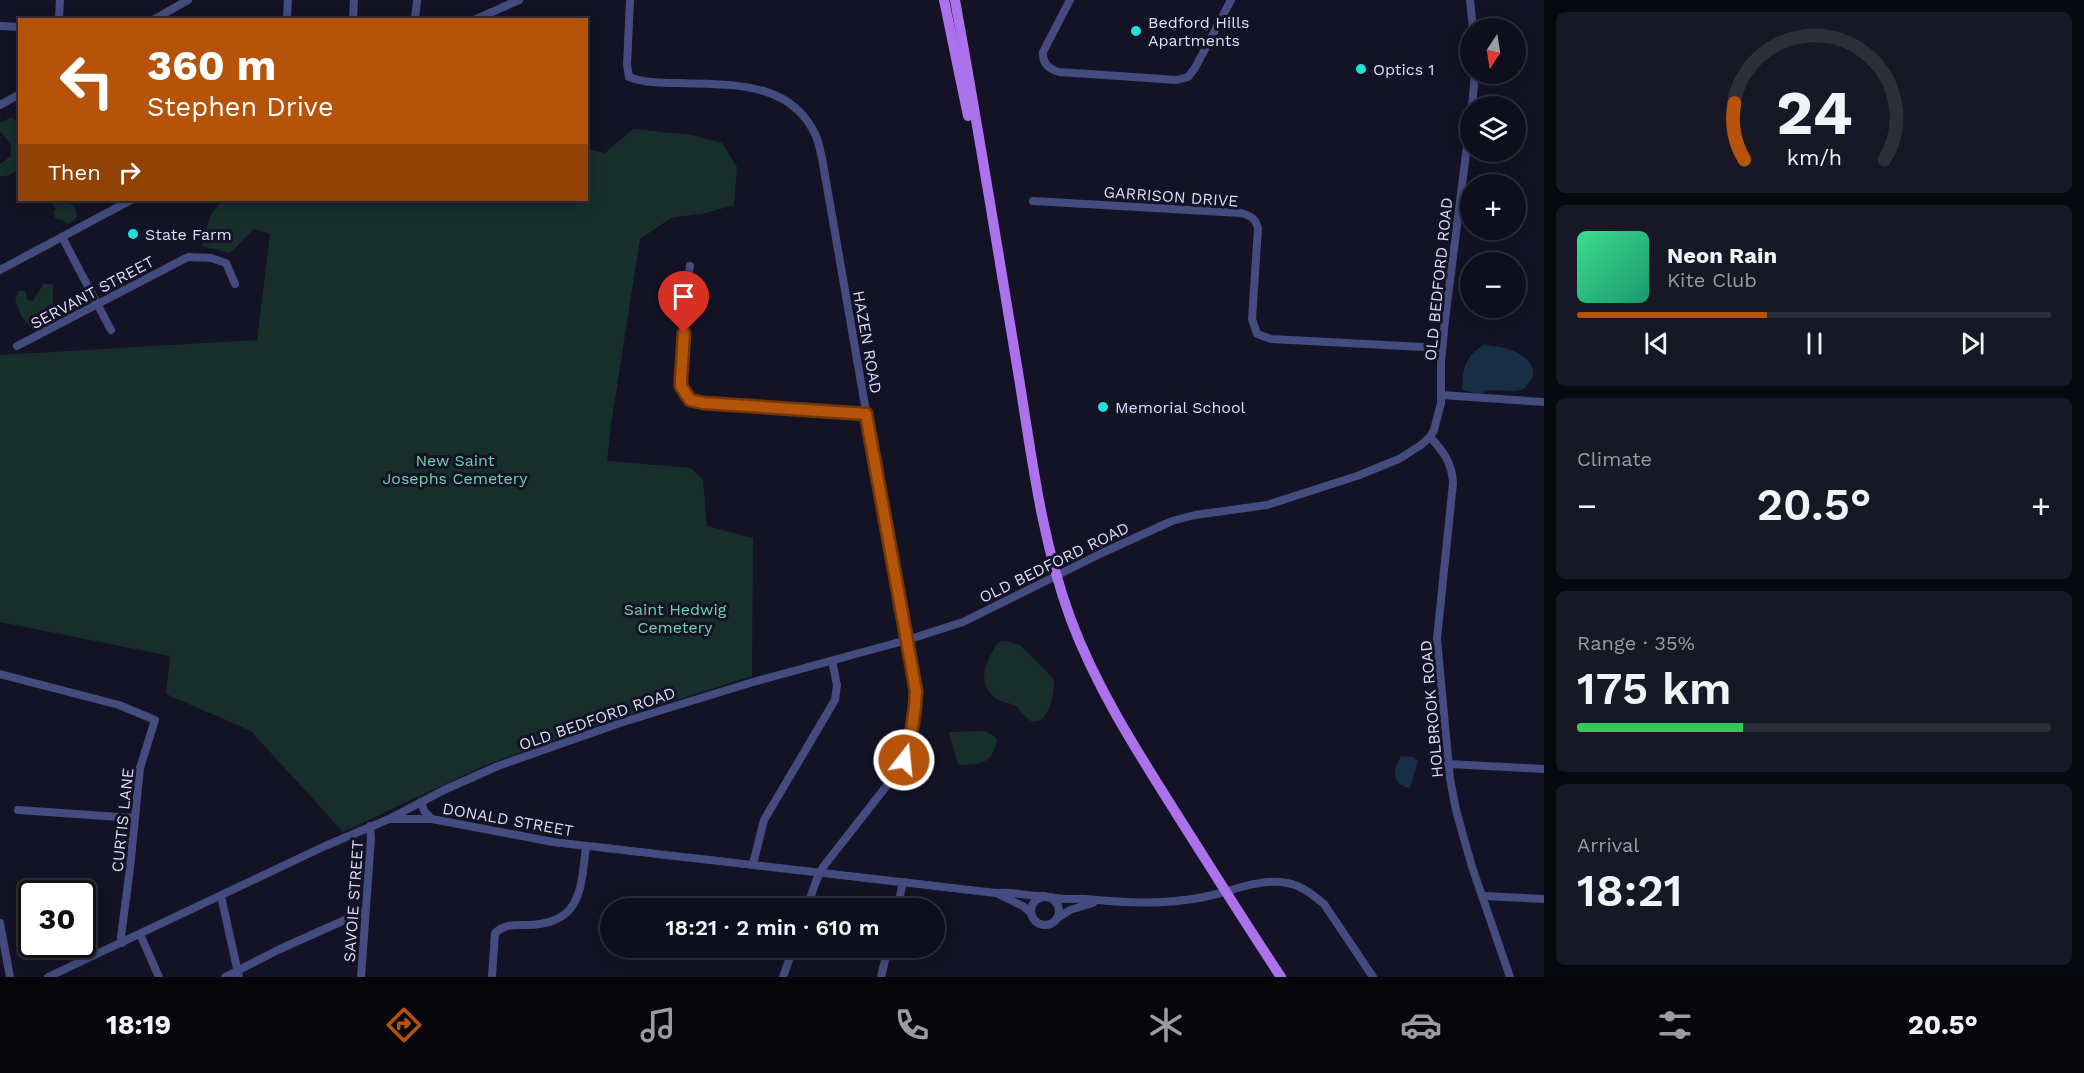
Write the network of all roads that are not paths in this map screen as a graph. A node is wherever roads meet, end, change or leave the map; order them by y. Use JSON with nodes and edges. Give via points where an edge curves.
{"nodes":[{"id":1,"x":60,"y":0,"type":"edge"},
{"id":2,"x":188,"y":0,"type":"edge"},
{"id":3,"x":288,"y":0,"type":"edge"},
{"id":4,"x":354,"y":0,"type":"edge"},
{"id":5,"x":417,"y":0,"type":"edge"},
{"id":6,"x":519,"y":0,"type":"edge"},
{"id":7,"x":630,"y":0,"type":"edge"},
{"id":8,"x":944,"y":0,"type":"edge"},
{"id":9,"x":955,"y":0,"type":"edge"},
{"id":10,"x":1070,"y":0,"type":"edge"},
{"id":11,"x":1231,"y":0,"type":"edge"},
{"id":12,"x":1470,"y":0,"type":"edge"},
{"id":13,"x":59,"y":18,"type":"edge"},
{"id":14,"x":156,"y":18,"type":"edge"},
{"id":15,"x":287,"y":18,"type":"edge"},
{"id":16,"x":353,"y":18,"type":"edge"},
{"id":17,"x":415,"y":18,"type":"edge"},
{"id":18,"x":478,"y":18,"type":"edge"},
{"id":19,"x":1472,"y":18,"type":"edge"},
{"id":20,"x":0,"y":26,"type":"edge"},
{"id":21,"x":18,"y":27,"type":"edge"},
{"id":22,"x":18,"y":95,"type":"edge"},
{"id":23,"x":0,"y":105,"type":"edge"},
{"id":24,"x":1465,"y":162,"type":"edge"},
{"id":25,"x":129,"y":201,"type":"edge"},
{"id":26,"x":1033,"y":201,"type":"dead end"},
{"id":27,"x":994,"y":230,"type":"junction"},
{"id":28,"x":62,"y":237,"type":"junction"},
{"id":29,"x":690,"y":266,"type":"dead end"},
{"id":30,"x":0,"y":270,"type":"edge"},
{"id":31,"x":235,"y":284,"type":"dead end"},
{"id":32,"x":98,"y":304,"type":"junction"},
{"id":33,"x":111,"y":330,"type":"dead end"},
{"id":34,"x":18,"y":346,"type":"dead end"},
{"id":35,"x":1442,"y":348,"type":"junction"},
{"id":36,"x":1441,"y":395,"type":"junction"},
{"id":37,"x":1544,"y":402,"type":"edge"},
{"id":38,"x":866,"y":414,"type":"junction"},
{"id":39,"x":1430,"y":437,"type":"junction"},
{"id":40,"x":907,"y":640,"type":"junction"},
{"id":41,"x":832,"y":661,"type":"junction"},
{"id":42,"x":0,"y":674,"type":"edge"},
{"id":43,"x":1448,"y":764,"type":"junction"},
{"id":44,"x":1544,"y":769,"type":"edge"},
{"id":45,"x":421,"y":802,"type":"junction"},
{"id":46,"x":18,"y":810,"type":"dead end"},
{"id":47,"x":134,"y":818,"type":"junction"},
{"id":48,"x":388,"y":819,"type":"junction"},
{"id":49,"x":432,"y":819,"type":"junction"},
{"id":50,"x":370,"y":826,"type":"junction"},
{"id":51,"x":586,"y":846,"type":"junction"},
{"id":52,"x":753,"y":864,"type":"junction"},
{"id":53,"x":820,"y":872,"type":"junction"},
{"id":54,"x":903,"y":882,"type":"junction"},
{"id":55,"x":996,"y":893,"type":"junction"},
{"id":56,"x":1225,"y":893,"type":"junction"},
{"id":57,"x":221,"y":896,"type":"junction"},
{"id":58,"x":1483,"y":896,"type":"junction"},
{"id":59,"x":1048,"y":897,"type":"junction"},
{"id":60,"x":810,"y":898,"type":"edge"},
{"id":61,"x":899,"y":898,"type":"edge"},
{"id":62,"x":1544,"y":899,"type":"edge"},
{"id":63,"x":1101,"y":901,"type":"junction"},
{"id":64,"x":365,"y":910,"type":"junction"},
{"id":65,"x":1031,"y":913,"type":"junction"},
{"id":66,"x":1056,"y":920,"type":"junction"},
{"id":67,"x":0,"y":923,"type":"edge"},
{"id":68,"x":140,"y":934,"type":"junction"},
{"id":69,"x":122,"y":943,"type":"junction"},
{"id":70,"x":790,"y":958,"type":"edge"},
{"id":71,"x":886,"y":958,"type":"edge"},
{"id":72,"x":238,"y":974,"type":"edge"},
{"id":73,"x":10,"y":977,"type":"edge"},
{"id":74,"x":48,"y":977,"type":"edge"},
{"id":75,"x":159,"y":977,"type":"edge"},
{"id":76,"x":225,"y":977,"type":"edge"},
{"id":77,"x":361,"y":977,"type":"edge"},
{"id":78,"x":492,"y":977,"type":"edge"},
{"id":79,"x":783,"y":977,"type":"edge"},
{"id":80,"x":881,"y":977,"type":"edge"},
{"id":81,"x":1281,"y":977,"type":"edge"},
{"id":82,"x":1372,"y":977,"type":"edge"},
{"id":83,"x":1510,"y":977,"type":"edge"}],
"edges":[{"from":1,"to":13,"type":"street"},
{"from":2,"to":14,"type":"street"},
{"from":3,"to":15,"type":"street"},
{"from":4,"to":16,"type":"street"},
{"from":5,"to":17,"type":"street"},
{"from":6,"to":18,"type":"street"},
{"from":7,"to":38,"type":"street","name":"HAZEN ROAD","via":[[629,77],[766,90],[787,101],[816,136]]},
{"from":8,"to":27,"type":"main road"},
{"from":9,"to":27,"type":"main road"},
{"from":10,"to":11,"type":"street","via":[[1043,52],[1050,68],[1059,72],[1177,80],[1192,73]]},
{"from":12,"to":19,"type":"street"},
{"from":20,"to":21,"type":"street"},
{"from":22,"to":23,"type":"street"},
{"from":24,"to":35,"type":"street","name":"OLD BEDFORD ROAD"},
{"from":25,"to":28,"type":"street"},
{"from":26,"to":35,"type":"street","name":"GARRISON DRIVE","via":[[1251,216],[1258,228],[1252,319],[1257,334],[1271,339]]},
{"from":27,"to":56,"type":"main road","via":[[1043,516],[1062,595],[1106,697]]},
{"from":28,"to":30,"type":"street"},
{"from":28,"to":32,"type":"street"},
{"from":29,"to":38,"type":"street","via":[[681,386],[690,400]]},
{"from":31,"to":32,"type":"street","name":"SERVANT STREET","via":[[226,263],[188,257]]},
{"from":32,"to":33,"type":"street"},
{"from":32,"to":34,"type":"street","name":"SERVANT STREET"},
{"from":35,"to":36,"type":"street","name":"OLD BEDFORD ROAD"},
{"from":36,"to":37,"type":"street"},
{"from":36,"to":39,"type":"street","name":"OLD BEDFORD ROAD","via":[[1439,415]]},
{"from":38,"to":40,"type":"street","name":"HAZEN ROAD"},
{"from":39,"to":40,"type":"street","name":"OLD BEDFORD ROAD","via":[[1399,459],[1268,505],[1172,521],[963,622]]},
{"from":39,"to":43,"type":"street","name":"HOLBROOK ROAD","via":[[1448,459],[1453,483],[1437,639]]},
{"from":40,"to":41,"type":"street","name":"OLD BEDFORD ROAD"},
{"from":40,"to":53,"type":"street","name":"HAZEN ROAD","via":[[916,701],[904,760]]},
{"from":41,"to":45,"type":"street","name":"OLD BEDFORD ROAD","via":[[620,723],[498,766]]},
{"from":41,"to":52,"type":"street","via":[[837,685],[835,700],[764,820]]},
{"from":42,"to":47,"type":"street","name":"CURTIS LANE","via":[[119,705],[155,720],[140,768]]},
{"from":43,"to":44,"type":"street"},
{"from":43,"to":58,"type":"street","name":"HOLBROOK ROAD","via":[[1463,839]]},
{"from":45,"to":48,"type":"street","name":"OLD BEDFORD ROAD"},
{"from":45,"to":49,"type":"street"},
{"from":46,"to":47,"type":"street"},
{"from":47,"to":69,"type":"street","name":"CURTIS LANE"},
{"from":48,"to":49,"type":"street","name":"DONALD STREET"},
{"from":48,"to":50,"type":"street","name":"DONALD STREET"},
{"from":49,"to":51,"type":"street","name":"DONALD STREET"},
{"from":50,"to":57,"type":"street","name":"DONALD STREET"},
{"from":50,"to":64,"type":"street","name":"SAVOIE STREET"},
{"from":51,"to":52,"type":"street","name":"DONALD STREET"},
{"from":51,"to":78,"type":"street","via":[[573,908],[548,924],[502,927],[495,933]]},
{"from":52,"to":53,"type":"street","name":"DONALD STREET"},
{"from":53,"to":54,"type":"street","name":"DONALD STREET"},
{"from":53,"to":60,"type":"street","name":"HAZEN ROAD"},
{"from":54,"to":55,"type":"street","name":"DONALD STREET"},
{"from":54,"to":61,"type":"street"},
{"from":55,"to":59,"type":"street","name":"DONALD STREET"},
{"from":55,"to":65,"type":"street","name":"DONALD STREET"},
{"from":56,"to":63,"type":"street","name":"DONALD STREET","via":[[1169,903]]},
{"from":56,"to":81,"type":"main road"},
{"from":56,"to":82,"type":"street","name":"DONALD STREET","via":[[1271,882],[1306,890],[1324,904]]},
{"from":57,"to":68,"type":"street","name":"DONALD STREET"},
{"from":57,"to":72,"type":"street"},
{"from":58,"to":62,"type":"street"},
{"from":58,"to":83,"type":"street","name":"HOLBROOK ROAD"},
{"from":59,"to":63,"type":"street","name":"DONALD STREET"},
{"from":59,"to":65,"type":"street","via":[[1033,903]]},
{"from":59,"to":66,"type":"street","via":[[1059,907]]},
{"from":63,"to":66,"type":"street","name":"DONALD STREET","via":[[1070,910]]},
{"from":64,"to":72,"type":"street","via":[[280,949]]},
{"from":64,"to":77,"type":"street","name":"SAVOIE STREET"},
{"from":65,"to":66,"type":"street","name":"DONALD STREET","via":[[1043,925]]},
{"from":67,"to":73,"type":"street"},
{"from":68,"to":69,"type":"street","name":"DONALD STREET"},
{"from":68,"to":75,"type":"street"},
{"from":69,"to":74,"type":"street","name":"DONALD STREET"},
{"from":70,"to":79,"type":"street"},
{"from":71,"to":80,"type":"street"},
{"from":72,"to":76,"type":"street"}]}
